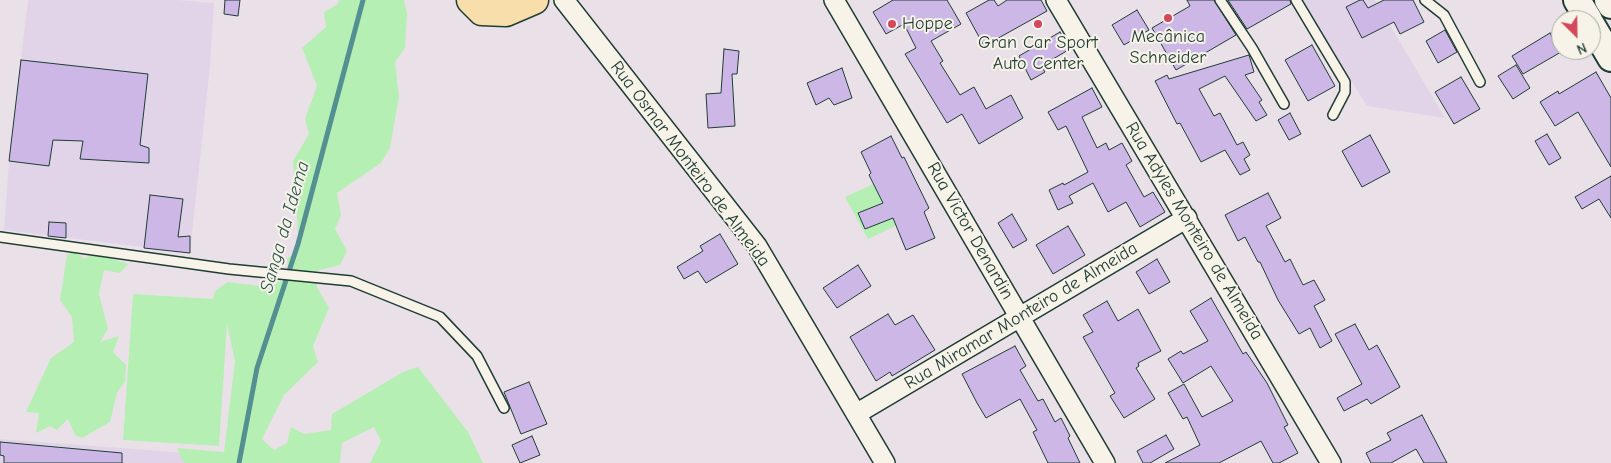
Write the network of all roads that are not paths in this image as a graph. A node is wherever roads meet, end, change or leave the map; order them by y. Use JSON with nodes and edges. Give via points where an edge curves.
{"nodes":[{"id":1,"x":471,"y":0,"type":"edge"},
{"id":2,"x":534,"y":0,"type":"edge"},
{"id":3,"x":564,"y":0,"type":"edge"},
{"id":4,"x":834,"y":0,"type":"edge"},
{"id":5,"x":1056,"y":0,"type":"edge"},
{"id":6,"x":1220,"y":0,"type":"edge"},
{"id":7,"x":1296,"y":0,"type":"edge"},
{"id":8,"x":1425,"y":0,"type":"edge"},
{"id":9,"x":1608,"y":0,"type":"edge"},
{"id":10,"x":1611,"y":5,"type":"edge"},
{"id":11,"x":1601,"y":41,"type":"edge"},
{"id":12,"x":1611,"y":58,"type":"edge"},
{"id":13,"x":1480,"y":82,"type":"dead end"},
{"id":14,"x":1284,"y":104,"type":"dead end"},
{"id":15,"x":1332,"y":114,"type":"dead end"},
{"id":16,"x":1187,"y":218,"type":"junction"},
{"id":17,"x":0,"y":237,"type":"edge"},
{"id":18,"x":1020,"y":317,"type":"junction"},
{"id":19,"x":504,"y":408,"type":"dead end"},
{"id":20,"x":856,"y":414,"type":"junction"},
{"id":21,"x":885,"y":463,"type":"edge"},
{"id":22,"x":1106,"y":463,"type":"edge"},
{"id":23,"x":1331,"y":463,"type":"edge"}],
"edges":[{"from":1,"to":2,"type":"highway","via":[[482,11],[506,12]]},
{"from":3,"to":20,"type":"street","name":"Rua Osmar Monteiro de Almeida","via":[[757,246]]},
{"from":4,"to":18,"type":"street","name":"Rua Victor Denardin"},
{"from":5,"to":16,"type":"street","name":"Rua Adyles Monteiro de Almeida"},
{"from":6,"to":14,"type":"lane"},
{"from":7,"to":15,"type":"lane","via":[[1345,82],[1345,92]]},
{"from":8,"to":13,"type":"lane","via":[[1444,15]]},
{"from":9,"to":10,"type":"street"},
{"from":11,"to":12,"type":"street"},
{"from":16,"to":18,"type":"street","name":"Rua Miramar Monteiro de Almeida"},
{"from":16,"to":23,"type":"street","name":"Rua Adyles Monteiro de Almeida"},
{"from":17,"to":19,"type":"lane","via":[[229,269],[351,281],[440,317],[477,356]]},
{"from":18,"to":20,"type":"street","name":"Rua Miramar Monteiro de Almeida"},
{"from":18,"to":22,"type":"street","name":"Rua Victor Denardin"},
{"from":20,"to":21,"type":"street","name":"Rua Osmar Monteiro de Almeida"}]}
